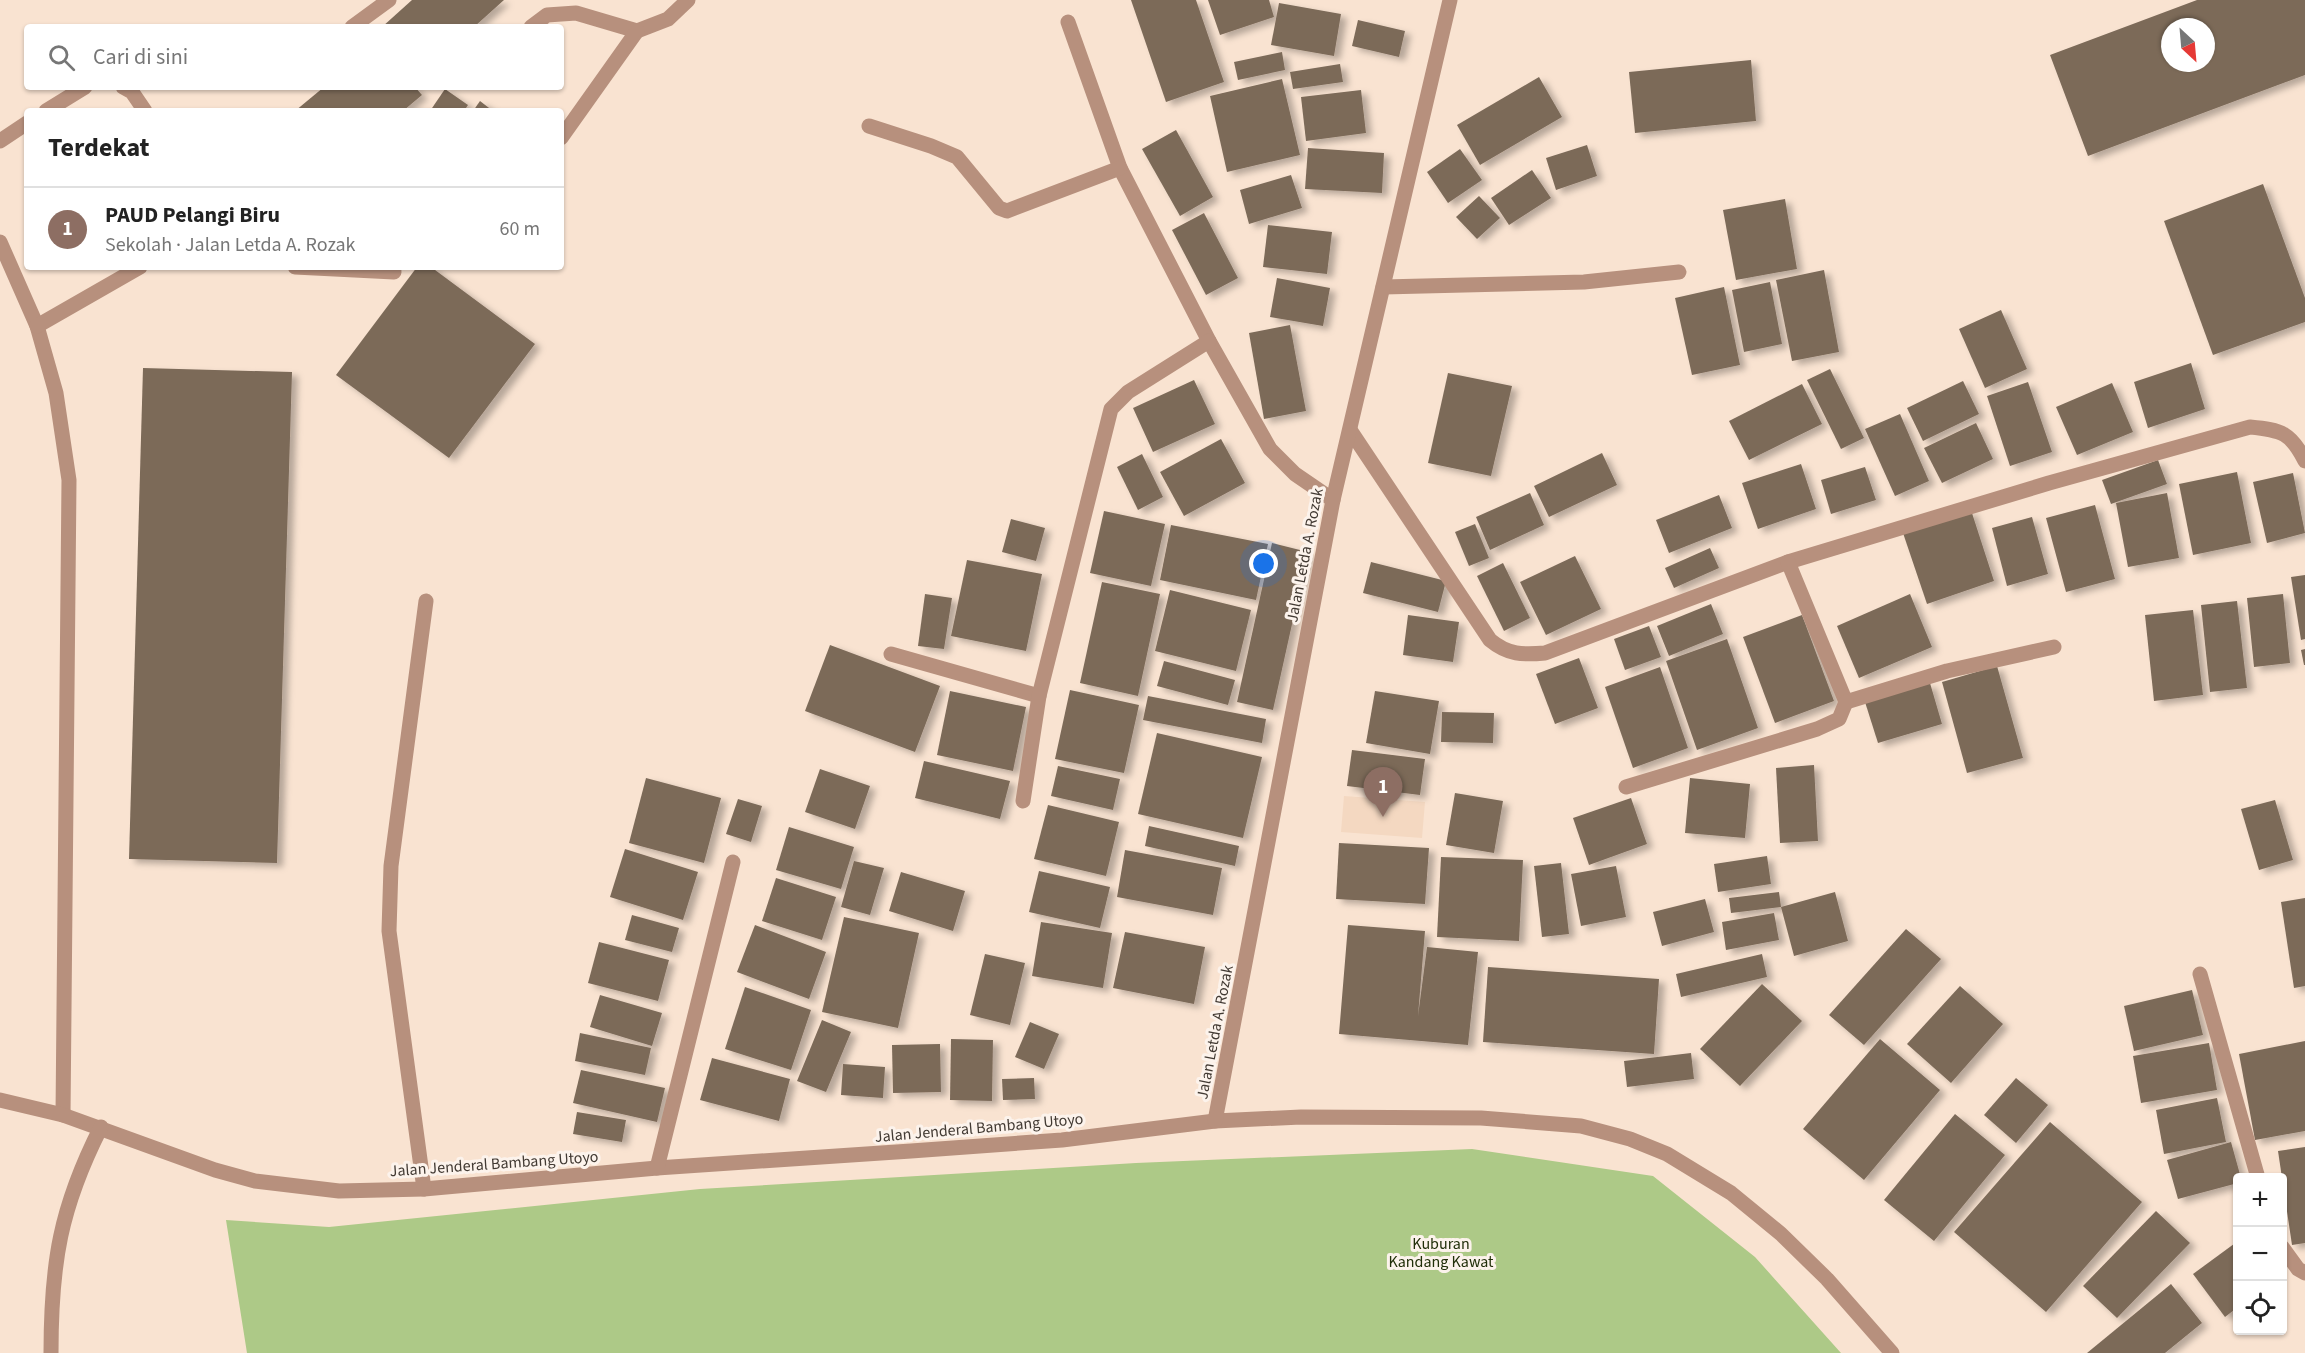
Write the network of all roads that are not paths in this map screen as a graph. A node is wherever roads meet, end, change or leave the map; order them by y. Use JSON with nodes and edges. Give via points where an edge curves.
{"nodes":[{"id":1,"x":688,"y":0,"type":"edge"},
{"id":2,"x":1450,"y":0,"type":"edge"},
{"id":3,"x":382,"y":2,"type":"edge"},
{"id":4,"x":1068,"y":22,"type":"dead end"},
{"id":5,"x":356,"y":24,"type":"edge"},
{"id":6,"x":535,"y":24,"type":"edge"},
{"id":7,"x":638,"y":31,"type":"junction"},
{"id":8,"x":80,"y":90,"type":"edge"},
{"id":9,"x":128,"y":90,"type":"edge"},
{"id":10,"x":51,"y":108,"type":"edge"},
{"id":11,"x":144,"y":108,"type":"edge"},
{"id":12,"x":24,"y":125,"type":"edge"},
{"id":13,"x":869,"y":126,"type":"dead end"},
{"id":14,"x":564,"y":134,"type":"edge"},
{"id":15,"x":0,"y":141,"type":"edge"},
{"id":16,"x":1120,"y":168,"type":"junction"},
{"id":17,"x":0,"y":242,"type":"edge"},
{"id":18,"x":135,"y":270,"type":"edge"},
{"id":19,"x":354,"y":270,"type":"edge"},
{"id":20,"x":394,"y":272,"type":"dead end"},
{"id":21,"x":1678,"y":272,"type":"dead end"},
{"id":22,"x":1383,"y":287,"type":"junction"},
{"id":23,"x":37,"y":326,"type":"junction"},
{"id":24,"x":1209,"y":341,"type":"junction"},
{"id":25,"x":1350,"y":430,"type":"junction"},
{"id":26,"x":2305,"y":461,"type":"edge"},
{"id":27,"x":1333,"y":500,"type":"junction"},
{"id":28,"x":1788,"y":562,"type":"junction"},
{"id":29,"x":426,"y":601,"type":"dead end"},
{"id":30,"x":2054,"y":646,"type":"dead end"},
{"id":31,"x":891,"y":654,"type":"dead end"},
{"id":32,"x":1039,"y":696,"type":"junction"},
{"id":33,"x":1846,"y":702,"type":"junction"},
{"id":34,"x":1626,"y":787,"type":"dead end"},
{"id":35,"x":1023,"y":801,"type":"dead end"},
{"id":36,"x":733,"y":862,"type":"dead end"},
{"id":37,"x":2200,"y":974,"type":"dead end"},
{"id":38,"x":0,"y":1100,"type":"edge"},
{"id":39,"x":63,"y":1115,"type":"junction"},
{"id":40,"x":1215,"y":1121,"type":"junction"},
{"id":41,"x":101,"y":1127,"type":"junction"},
{"id":42,"x":657,"y":1168,"type":"junction"},
{"id":43,"x":2257,"y":1173,"type":"edge"},
{"id":44,"x":424,"y":1189,"type":"junction"},
{"id":45,"x":2287,"y":1253,"type":"edge"},
{"id":46,"x":2305,"y":1273,"type":"edge"},
{"id":47,"x":51,"y":1353,"type":"edge"},
{"id":48,"x":1892,"y":1353,"type":"edge"}],
"edges":[{"from":1,"to":7,"type":"street","via":[[668,19]]},
{"from":2,"to":22,"type":"street","name":"Jalan Letda A. Rozak"},
{"from":3,"to":5,"type":"street"},
{"from":4,"to":16,"type":"street"},
{"from":6,"to":7,"type":"street","via":[[547,15],[576,13]]},
{"from":7,"to":14,"type":"street"},
{"from":8,"to":10,"type":"street"},
{"from":9,"to":11,"type":"street"},
{"from":12,"to":15,"type":"street"},
{"from":13,"to":16,"type":"street","via":[[957,157],[999,208],[1007,211]]},
{"from":16,"to":24,"type":"street"},
{"from":17,"to":23,"type":"street"},
{"from":18,"to":23,"type":"street"},
{"from":19,"to":20,"type":"street"},
{"from":21,"to":22,"type":"street","via":[[1584,282]]},
{"from":22,"to":25,"type":"street","name":"Jalan Letda A. Rozak"},
{"from":23,"to":39,"type":"street","via":[[56,393],[69,480]]},
{"from":24,"to":27,"type":"street","via":[[1270,448],[1295,474]]},
{"from":24,"to":32,"type":"street","via":[[1128,392],[1111,409]]},
{"from":25,"to":27,"type":"street","name":"Jalan Letda A. Rozak"},
{"from":25,"to":28,"type":"street","via":[[1473,617],[1504,651],[1545,653]]},
{"from":26,"to":28,"type":"street","via":[[2294,440],[2269,429],[2250,427]]},
{"from":27,"to":40,"type":"street","name":"Jalan Letda A. Rozak"},
{"from":28,"to":33,"type":"street"},
{"from":29,"to":44,"type":"street","via":[[391,866],[389,931]]},
{"from":30,"to":33,"type":"street","via":[[1947,671]]},
{"from":31,"to":32,"type":"street"},
{"from":32,"to":35,"type":"street"},
{"from":33,"to":34,"type":"street","via":[[1839,719],[1817,729]]},
{"from":36,"to":42,"type":"street"},
{"from":37,"to":43,"type":"street"},
{"from":38,"to":39,"type":"street","name":"Jalan Jenderal Bambang Utoyo"},
{"from":39,"to":41,"type":"street","name":"Jalan Jenderal Bambang Utoyo"},
{"from":40,"to":42,"type":"street","name":"Jalan Jenderal Bambang Utoyo","via":[[1062,1140]]},
{"from":40,"to":48,"type":"street","name":"Jalan Jenderal Bambang Utoyo","via":[[1301,1117],[1481,1118],[1581,1126],[1630,1139],[1667,1154],[1731,1193],[1819,1271]]},
{"from":41,"to":44,"type":"street","name":"Jalan Jenderal Bambang Utoyo","via":[[255,1181],[339,1191]]},
{"from":41,"to":47,"type":"street","via":[[67,1204],[51,1297]]},
{"from":42,"to":44,"type":"street","name":"Jalan Jenderal Bambang Utoyo"},
{"from":45,"to":46,"type":"street"}]}
